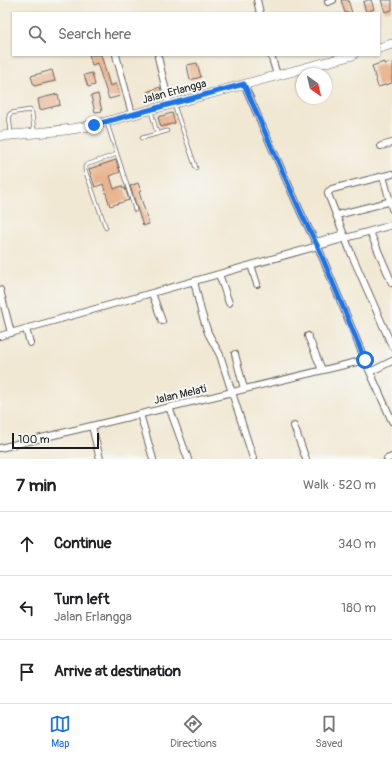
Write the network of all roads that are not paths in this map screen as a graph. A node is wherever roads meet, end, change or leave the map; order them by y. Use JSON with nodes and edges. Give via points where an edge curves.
{"nodes":[{"id":1,"x":257,"y":0,"type":"edge"},
{"id":2,"x":260,"y":12,"type":"edge"},
{"id":3,"x":392,"y":44,"type":"edge"},
{"id":4,"x":380,"y":48,"type":"edge"},
{"id":5,"x":116,"y":56,"type":"edge"},
{"id":6,"x":271,"y":56,"type":"edge"},
{"id":7,"x":349,"y":56,"type":"edge"},
{"id":8,"x":158,"y":57,"type":"dead end"},
{"id":9,"x":277,"y":76,"type":"junction"},
{"id":10,"x":244,"y":84,"type":"junction"},
{"id":11,"x":172,"y":104,"type":"junction"},
{"id":12,"x":150,"y":110,"type":"junction"},
{"id":13,"x":132,"y":114,"type":"junction"},
{"id":14,"x":107,"y":122,"type":"junction"},
{"id":15,"x":167,"y":131,"type":"dead end"},
{"id":16,"x":34,"y":133,"type":"junction"},
{"id":17,"x":157,"y":133,"type":"junction"},
{"id":18,"x":11,"y":135,"type":"junction"},
{"id":19,"x":0,"y":136,"type":"edge"},
{"id":20,"x":142,"y":138,"type":"dead end"},
{"id":21,"x":392,"y":143,"type":"edge"},
{"id":22,"x":381,"y":146,"type":"dead end"},
{"id":23,"x":117,"y":154,"type":"junction"},
{"id":24,"x":196,"y":168,"type":"dead end"},
{"id":25,"x":392,"y":174,"type":"edge"},
{"id":26,"x":383,"y":176,"type":"junction"},
{"id":27,"x":391,"y":201,"type":"edge"},
{"id":28,"x":392,"y":209,"type":"edge"},
{"id":29,"x":136,"y":210,"type":"dead end"},
{"id":30,"x":337,"y":215,"type":"junction"},
{"id":31,"x":392,"y":225,"type":"edge"},
{"id":32,"x":106,"y":228,"type":"dead end"},
{"id":33,"x":370,"y":232,"type":"junction"},
{"id":34,"x":345,"y":236,"type":"junction"},
{"id":35,"x":317,"y":244,"type":"junction"},
{"id":36,"x":251,"y":265,"type":"junction"},
{"id":37,"x":219,"y":274,"type":"junction"},
{"id":38,"x":194,"y":281,"type":"junction"},
{"id":39,"x":392,"y":283,"type":"edge"},
{"id":40,"x":258,"y":284,"type":"dead end"},
{"id":41,"x":0,"y":290,"type":"edge"},
{"id":42,"x":152,"y":293,"type":"junction"},
{"id":43,"x":229,"y":303,"type":"dead end"},
{"id":44,"x":162,"y":321,"type":"dead end"},
{"id":45,"x":26,"y":329,"type":"junction"},
{"id":46,"x":11,"y":333,"type":"junction"},
{"id":47,"x":0,"y":336,"type":"edge"},
{"id":48,"x":308,"y":336,"type":"dead end"},
{"id":49,"x":30,"y":343,"type":"dead end"},
{"id":50,"x":392,"y":346,"type":"edge"},
{"id":51,"x":234,"y":354,"type":"dead end"},
{"id":52,"x":365,"y":360,"type":"junction"},
{"id":53,"x":392,"y":361,"type":"edge"},
{"id":54,"x":322,"y":370,"type":"junction"},
{"id":55,"x":370,"y":372,"type":"junction"},
{"id":56,"x":244,"y":389,"type":"junction"},
{"id":57,"x":232,"y":392,"type":"junction"},
{"id":58,"x":169,"y":407,"type":"junction"},
{"id":59,"x":140,"y":414,"type":"junction"},
{"id":60,"x":392,"y":421,"type":"edge"},
{"id":61,"x":92,"y":426,"type":"junction"},
{"id":62,"x":294,"y":426,"type":"dead end"},
{"id":63,"x":0,"y":448,"type":"edge"},
{"id":64,"x":392,"y":457,"type":"edge"},
{"id":65,"x":253,"y":458,"type":"dead end"},
{"id":66,"x":100,"y":459,"type":"edge"},
{"id":67,"x":153,"y":459,"type":"edge"},
{"id":68,"x":188,"y":459,"type":"edge"},
{"id":69,"x":306,"y":459,"type":"edge"},
{"id":70,"x":387,"y":459,"type":"edge"}],
"edges":[{"from":1,"to":2,"type":"street"},
{"from":3,"to":4,"type":"main road"},
{"from":5,"to":13,"type":"street"},
{"from":6,"to":9,"type":"street"},
{"from":7,"to":9,"type":"main road","name":"Jalan Erlangga"},
{"from":8,"to":11,"type":"street"},
{"from":9,"to":10,"type":"main road","name":"Jalan Erlangga"},
{"from":10,"to":11,"type":"main road","name":"Jalan Erlangga"},
{"from":10,"to":35,"type":"street"},
{"from":11,"to":12,"type":"main road","name":"Jalan Erlangga"},
{"from":11,"to":24,"type":"lane"},
{"from":12,"to":13,"type":"main road","name":"Jalan Erlangga"},
{"from":12,"to":17,"type":"lane"},
{"from":13,"to":14,"type":"main road","name":"Jalan Erlangga"},
{"from":14,"to":16,"type":"main road","name":"Jalan Erlangga"},
{"from":14,"to":23,"type":"lane"},
{"from":15,"to":17,"type":"lane"},
{"from":16,"to":18,"type":"main road","name":"Jalan Erlangga"},
{"from":16,"to":18,"type":"lane","via":[[30,110],[10,114]]},
{"from":17,"to":20,"type":"lane"},
{"from":18,"to":19,"type":"main road","name":"Jalan Erlangga"},
{"from":21,"to":22,"type":"street"},
{"from":23,"to":29,"type":"lane"},
{"from":23,"to":32,"type":"lane","via":[[85,167]]},
{"from":25,"to":26,"type":"street"},
{"from":26,"to":27,"type":"street"},
{"from":26,"to":30,"type":"street","via":[[329,190],[328,194]]},
{"from":27,"to":28,"type":"street"},
{"from":27,"to":30,"type":"street"},
{"from":30,"to":34,"type":"street"},
{"from":31,"to":33,"type":"street"},
{"from":33,"to":34,"type":"street"},
{"from":33,"to":39,"type":"street"},
{"from":34,"to":35,"type":"street"},
{"from":34,"to":50,"type":"street"},
{"from":35,"to":36,"type":"street"},
{"from":35,"to":52,"type":"street"},
{"from":36,"to":37,"type":"street"},
{"from":36,"to":40,"type":"street"},
{"from":37,"to":38,"type":"street"},
{"from":37,"to":43,"type":"street"},
{"from":38,"to":42,"type":"street"},
{"from":38,"to":57,"type":"street","via":[[208,333],[220,356]]},
{"from":41,"to":46,"type":"street"},
{"from":42,"to":44,"type":"street"},
{"from":42,"to":45,"type":"street"},
{"from":45,"to":46,"type":"street"},
{"from":45,"to":49,"type":"street"},
{"from":46,"to":47,"type":"street"},
{"from":48,"to":54,"type":"street"},
{"from":51,"to":56,"type":"street"},
{"from":52,"to":54,"type":"street","name":"Jalan Melati"},
{"from":52,"to":55,"type":"street"},
{"from":53,"to":55,"type":"street"},
{"from":54,"to":56,"type":"street","name":"Jalan Melati"},
{"from":55,"to":60,"type":"street"},
{"from":56,"to":57,"type":"street","name":"Jalan Melati"},
{"from":57,"to":58,"type":"street","name":"Jalan Melati"},
{"from":57,"to":65,"type":"street"},
{"from":58,"to":59,"type":"street","name":"Jalan Melati"},
{"from":58,"to":68,"type":"street"},
{"from":59,"to":61,"type":"street","name":"Jalan Melati"},
{"from":59,"to":67,"type":"street"},
{"from":61,"to":63,"type":"street","name":"Jalan Melati"},
{"from":61,"to":66,"type":"street"},
{"from":62,"to":69,"type":"street"},
{"from":64,"to":70,"type":"street"}]}
